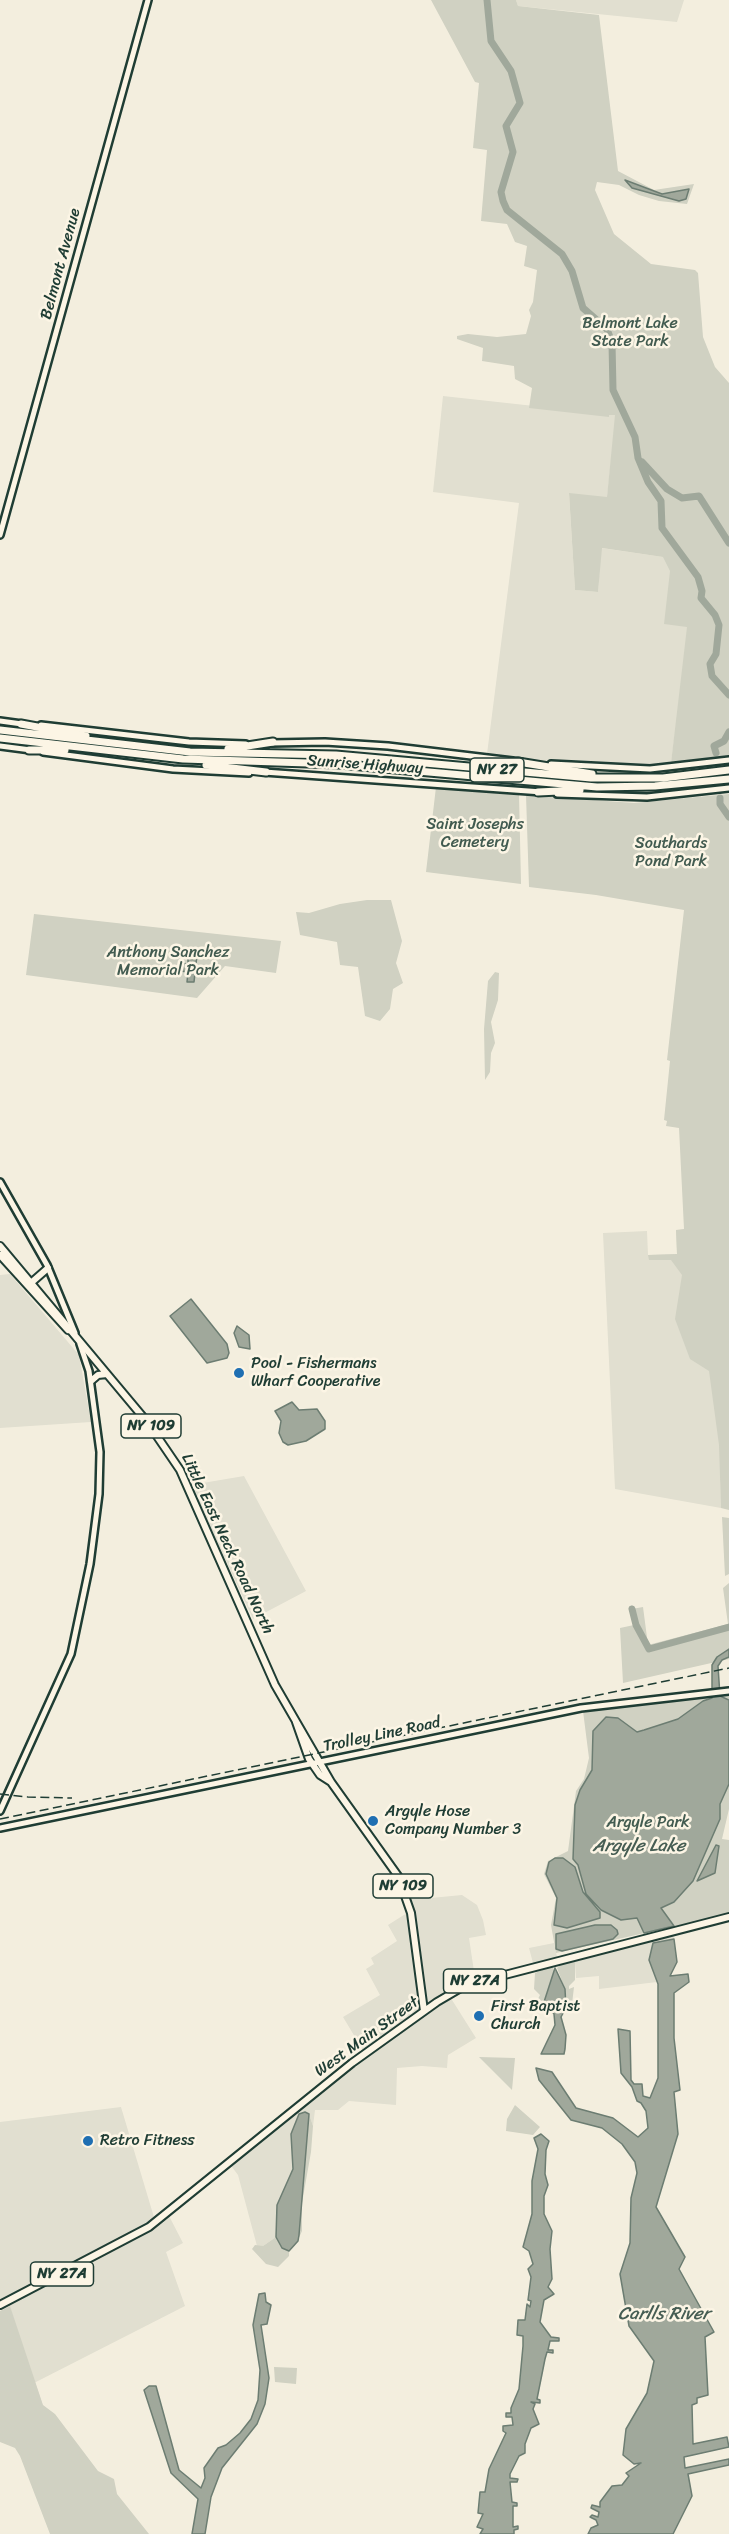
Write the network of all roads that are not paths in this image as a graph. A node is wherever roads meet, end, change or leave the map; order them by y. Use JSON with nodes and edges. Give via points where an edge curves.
{"nodes":[{"id":1,"x":148,"y":0,"type":"edge"},
{"id":2,"x":0,"y":535,"type":"edge"},
{"id":3,"x":0,"y":722,"type":"edge"},
{"id":4,"x":21,"y":724,"type":"junction"},
{"id":5,"x":0,"y":730,"type":"edge"},
{"id":6,"x":0,"y":738,"type":"edge"},
{"id":7,"x":273,"y":742,"type":"junction"},
{"id":8,"x":118,"y":744,"type":"junction"},
{"id":9,"x":0,"y":746,"type":"edge"},
{"id":10,"x":29,"y":750,"type":"junction"},
{"id":11,"x":103,"y":750,"type":"junction"},
{"id":12,"x":190,"y":752,"type":"junction"},
{"id":13,"x":183,"y":759,"type":"junction"},
{"id":14,"x":729,"y":760,"type":"edge"},
{"id":15,"x":518,"y":762,"type":"junction"},
{"id":16,"x":729,"y":771,"type":"edge"},
{"id":17,"x":266,"y":772,"type":"junction"},
{"id":18,"x":729,"y":778,"type":"edge"},
{"id":19,"x":620,"y":779,"type":"junction"},
{"id":20,"x":616,"y":787,"type":"junction"},
{"id":21,"x":729,"y":788,"type":"edge"},
{"id":22,"x":538,"y":792,"type":"junction"},
{"id":23,"x":0,"y":1182,"type":"edge"},
{"id":24,"x":0,"y":1246,"type":"edge"},
{"id":25,"x":0,"y":1255,"type":"edge"},
{"id":26,"x":48,"y":1268,"type":"junction"},
{"id":27,"x":32,"y":1282,"type":"junction"},
{"id":28,"x":73,"y":1334,"type":"junction"},
{"id":29,"x":78,"y":1341,"type":"junction"},
{"id":30,"x":107,"y":1374,"type":"junction"},
{"id":31,"x":91,"y":1381,"type":"junction"},
{"id":32,"x":729,"y":1691,"type":"edge"},
{"id":33,"x":296,"y":1722,"type":"junction"},
{"id":34,"x":321,"y":1761,"type":"junction"},
{"id":35,"x":312,"y":1763,"type":"junction"},
{"id":36,"x":331,"y":1782,"type":"junction"},
{"id":37,"x":0,"y":1811,"type":"edge"},
{"id":38,"x":0,"y":1828,"type":"edge"},
{"id":39,"x":729,"y":1917,"type":"edge"},
{"id":40,"x":424,"y":2011,"type":"junction"},
{"id":41,"x":0,"y":2305,"type":"edge"}],
"edges":[{"from":1,"to":2,"type":"main road","name":"Belmont Avenue"},
{"from":3,"to":4,"type":"main road","name":"Sunrise Highway"},
{"from":4,"to":7,"type":"main road","name":"Sunrise Highway","via":[[196,742]]},
{"from":4,"to":8,"type":"highway"},
{"from":5,"to":8,"type":"highway","name":"Sunrise Highway","number":"NY 27"},
{"from":6,"to":11,"type":"highway","name":"Sunrise Highway","number":"NY 27"},
{"from":7,"to":12,"type":"highway"},
{"from":7,"to":15,"type":"main road","name":"Sunrise Highway","via":[[388,746]]},
{"from":8,"to":12,"type":"highway","name":"Sunrise Highway","number":"NY 27"},
{"from":9,"to":10,"type":"main road","name":"Sunrise Highway"},
{"from":10,"to":11,"type":"highway"},
{"from":10,"to":17,"type":"main road","name":"Sunrise Highway","via":[[173,769]]},
{"from":11,"to":13,"type":"highway","name":"Sunrise Highway","number":"NY 27"},
{"from":12,"to":19,"type":"highway","name":"Sunrise Highway","number":"NY 27","via":[[346,756]]},
{"from":13,"to":17,"type":"highway"},
{"from":13,"to":20,"type":"highway","name":"Sunrise Highway","number":"NY 27","via":[[348,764]]},
{"from":14,"to":15,"type":"main road","name":"Sunrise Highway","via":[[643,769]]},
{"from":15,"to":19,"type":"highway"},
{"from":16,"to":19,"type":"highway","name":"Sunrise Highway","number":"NY 27"},
{"from":17,"to":22,"type":"main road","name":"Sunrise Highway"},
{"from":18,"to":20,"type":"highway","name":"Sunrise Highway","number":"NY 27"},
{"from":20,"to":22,"type":"highway"},
{"from":21,"to":22,"type":"main road","name":"Sunrise Highway","via":[[627,797]]},
{"from":23,"to":26,"type":"main road"},
{"from":24,"to":27,"type":"main road","number":"NY 109"},
{"from":25,"to":28,"type":"main road","number":"NY 109"},
{"from":26,"to":27,"type":"main road"},
{"from":26,"to":29,"type":"main road"},
{"from":27,"to":28,"type":"main road","number":"NY 109"},
{"from":28,"to":29,"type":"main road","number":"NY 109"},
{"from":29,"to":30,"type":"main road","name":"Little East Neck Road North","number":"NY 109"},
{"from":29,"to":31,"type":"main road"},
{"from":30,"to":31,"type":"main road"},
{"from":30,"to":33,"type":"main road","name":"Little East Neck Road North","number":"NY 109","via":[[155,1432],[180,1470],[275,1685]]},
{"from":31,"to":37,"type":"main road","via":[[100,1483],[82,1608],[64,1672]]},
{"from":32,"to":34,"type":"main road","name":"Trolley Line Road","via":[[581,1708]]},
{"from":33,"to":34,"type":"main road","name":"Little East Neck Road North","number":"NY 109"},
{"from":33,"to":35,"type":"main road","name":"Little East Neck Road North","number":"NY 109"},
{"from":34,"to":35,"type":"main road","name":"Trolley Line Road"},
{"from":34,"to":36,"type":"main road","name":"Little East Neck Road North","number":"NY 109"},
{"from":35,"to":36,"type":"main road","name":"Little East Neck Road North","number":"NY 109"},
{"from":35,"to":38,"type":"main road","name":"Trolley Line Road"},
{"from":36,"to":40,"type":"main road","name":"Little East Neck Road North","number":"NY 109","via":[[386,1858],[404,1890],[411,1913]]},
{"from":39,"to":40,"type":"main road","name":"West Main Street","number":"NY 27A","via":[[479,1980]]},
{"from":40,"to":41,"type":"main road","name":"West Main Street","number":"NY 27A","via":[[131,2239]]}]}
